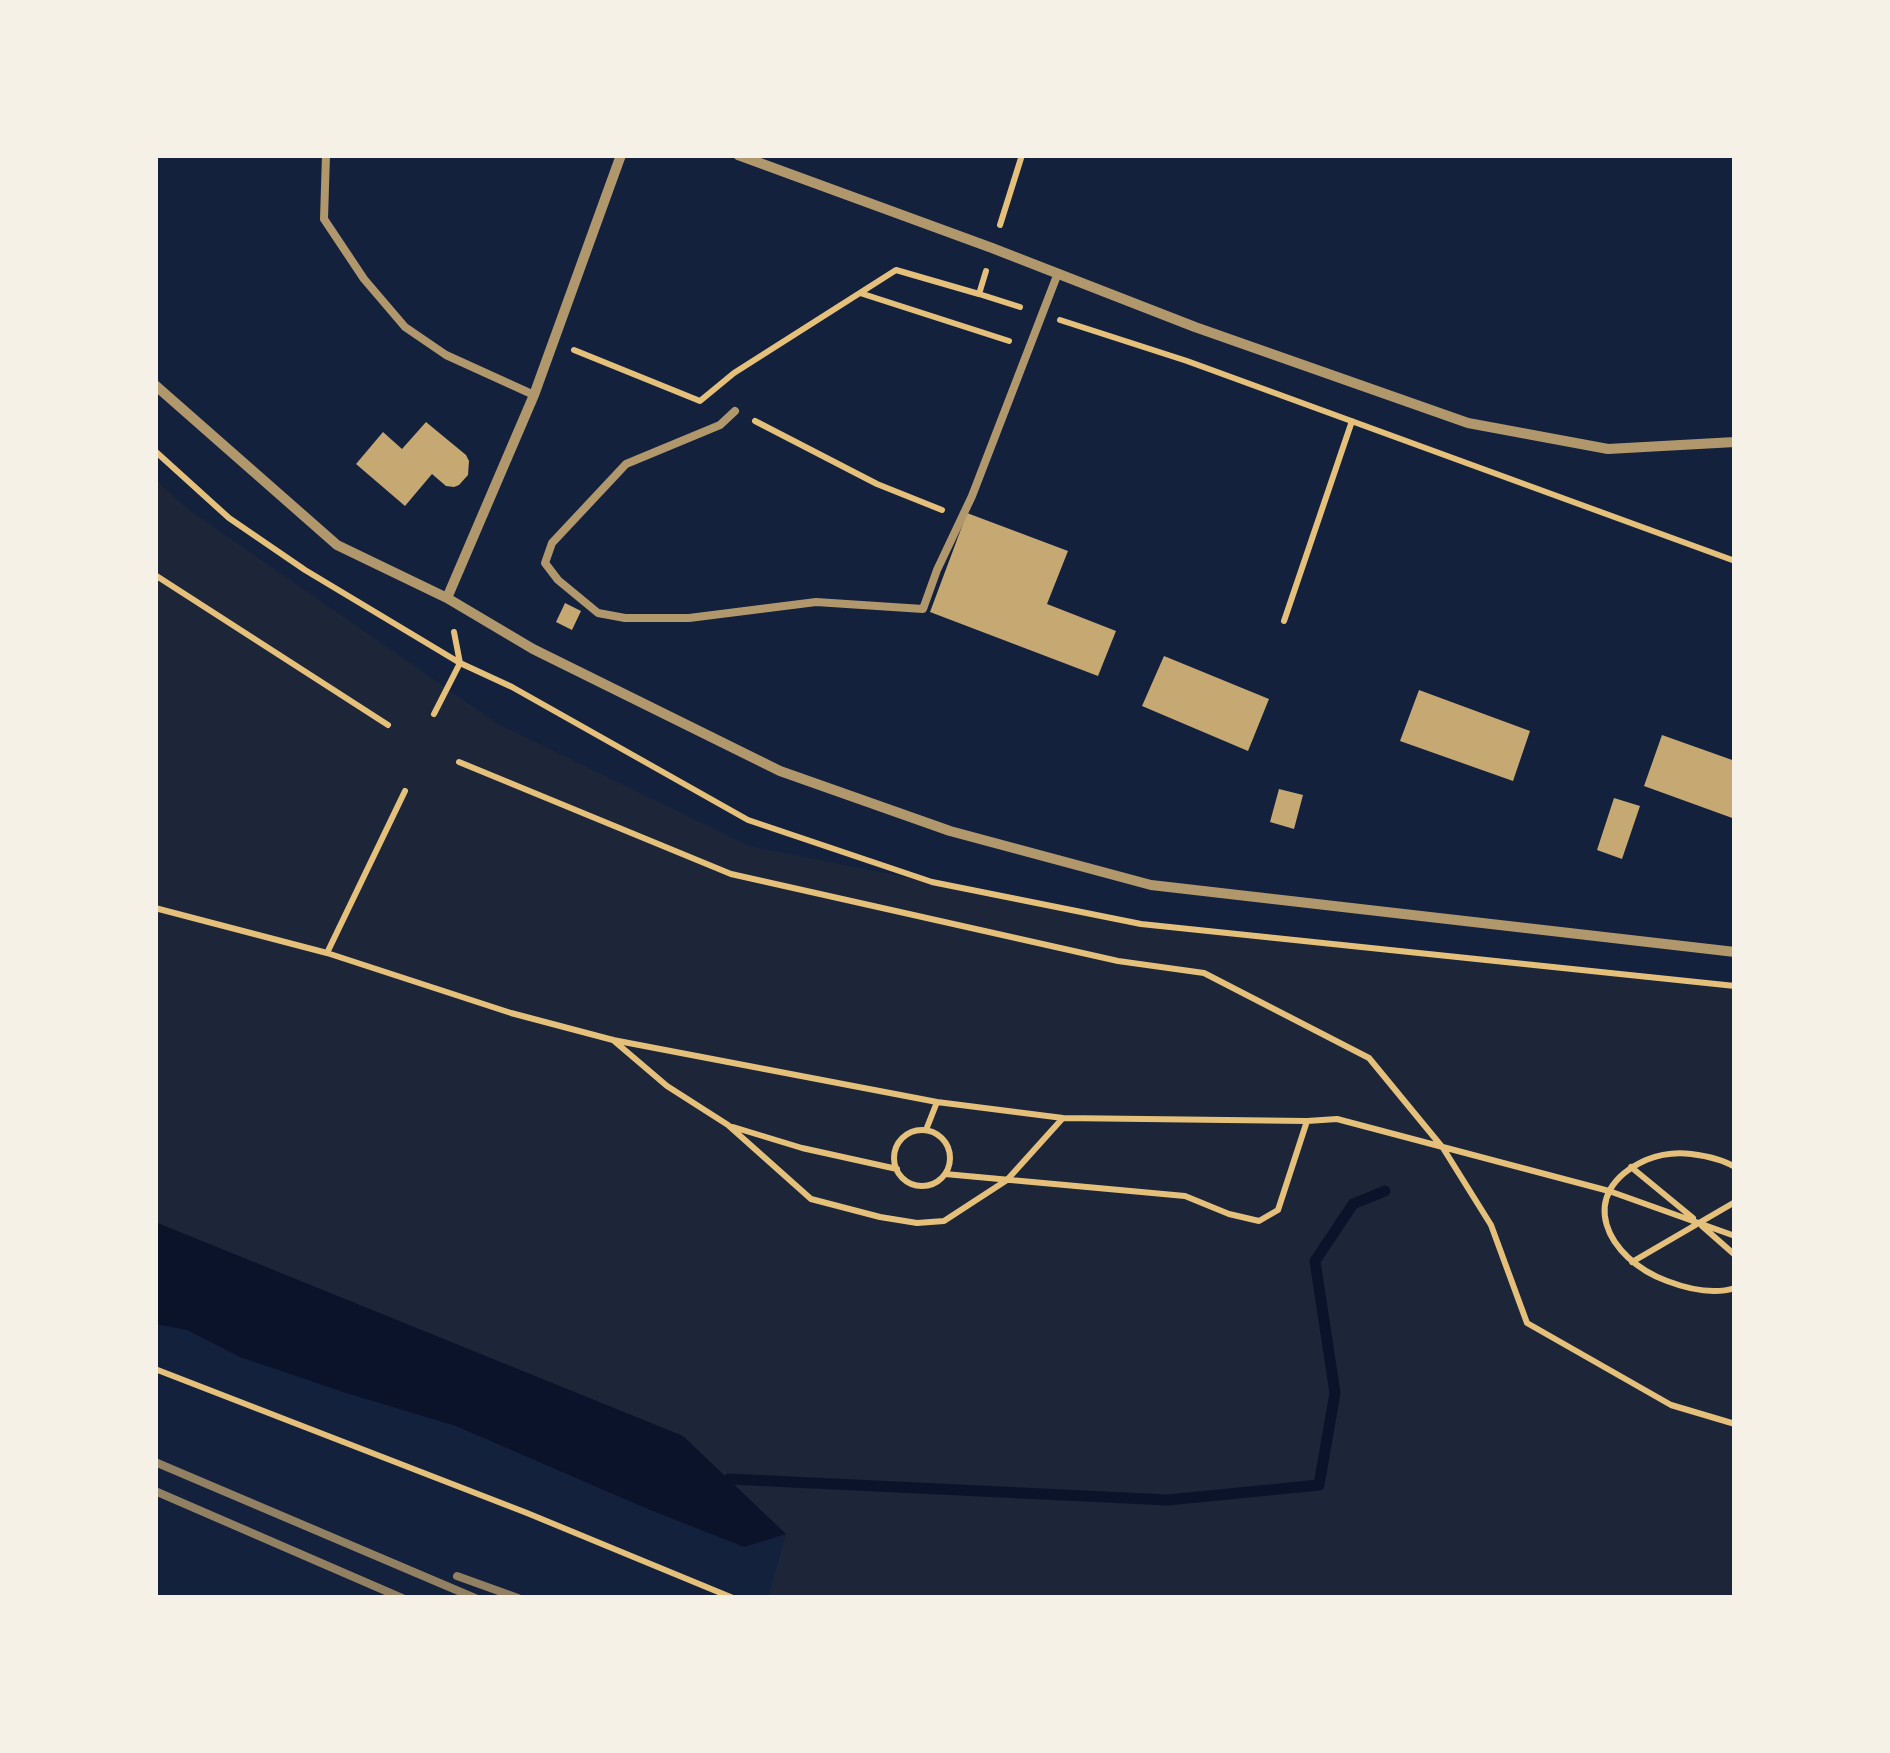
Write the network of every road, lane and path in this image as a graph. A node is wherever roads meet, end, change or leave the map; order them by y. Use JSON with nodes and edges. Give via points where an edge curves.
{"nodes":[{"id":1,"x":326,"y":155,"type":"edge"},
{"id":2,"x":622,"y":155,"type":"edge"},
{"id":3,"x":738,"y":155,"type":"edge"},
{"id":4,"x":1022,"y":155,"type":"edge"},
{"id":5,"x":992,"y":248,"type":"junction"},
{"id":6,"x":1058,"y":273,"type":"junction"},
{"id":7,"x":860,"y":293,"type":"junction"},
{"id":8,"x":979,"y":294,"type":"junction"},
{"id":9,"x":1041,"y":314,"type":"junction"},
{"id":10,"x":554,"y":342,"type":"junction"},
{"id":11,"x":1029,"y":347,"type":"junction"},
{"id":12,"x":155,"y":385,"type":"edge"},
{"id":13,"x":534,"y":395,"type":"junction"},
{"id":14,"x":700,"y":401,"type":"junction"},
{"id":15,"x":736,"y":412,"type":"junction"},
{"id":16,"x":1352,"y":421,"type":"junction"},
{"id":17,"x":1735,"y":442,"type":"edge"},
{"id":18,"x":962,"y":518,"type":"junction"},
{"id":19,"x":1735,"y":561,"type":"edge"},
{"id":20,"x":155,"y":575,"type":"edge"},
{"id":21,"x":447,"y":598,"type":"junction"},
{"id":22,"x":1284,"y":621,"type":"dead end"},
{"id":23,"x":434,"y":714,"type":"dead end"},
{"id":24,"x":388,"y":725,"type":"dead end"},
{"id":25,"x":459,"y":762,"type":"dead end"},
{"id":26,"x":405,"y":790,"type":"dead end"},
{"id":27,"x":155,"y":908,"type":"edge"},
{"id":28,"x":1735,"y":952,"type":"edge"},
{"id":29,"x":327,"y":953,"type":"junction"},
{"id":30,"x":613,"y":1040,"type":"junction"},
{"id":31,"x":937,"y":1102,"type":"junction"},
{"id":32,"x":1063,"y":1118,"type":"junction"},
{"id":33,"x":1307,"y":1121,"type":"junction"},
{"id":34,"x":728,"y":1125,"type":"junction"},
{"id":35,"x":926,"y":1130,"type":"junction"},
{"id":36,"x":1443,"y":1148,"type":"junction"},
{"id":37,"x":1631,"y":1167,"type":"junction"},
{"id":38,"x":1735,"y":1168,"type":"edge"},
{"id":39,"x":896,"y":1169,"type":"junction"},
{"id":40,"x":945,"y":1174,"type":"junction"},
{"id":41,"x":1007,"y":1180,"type":"junction"},
{"id":42,"x":1608,"y":1191,"type":"junction"},
{"id":43,"x":1735,"y":1202,"type":"edge"},
{"id":44,"x":1699,"y":1223,"type":"junction"},
{"id":45,"x":1735,"y":1236,"type":"edge"},
{"id":46,"x":1735,"y":1255,"type":"edge"},
{"id":47,"x":1631,"y":1262,"type":"junction"},
{"id":48,"x":1735,"y":1288,"type":"edge"},
{"id":49,"x":155,"y":1369,"type":"edge"},
{"id":50,"x":1735,"y":1424,"type":"edge"},
{"id":51,"x":734,"y":1598,"type":"edge"}],
"edges":[{"from":1,"to":13,"type":"lane","via":[[324,220],[405,328]]},
{"from":2,"to":10,"type":"street"},
{"from":3,"to":5,"type":"street"},
{"from":4,"to":5,"type":"path"},
{"from":5,"to":6,"type":"street"},
{"from":5,"to":8,"type":"path"},
{"from":6,"to":9,"type":"lane"},
{"from":6,"to":17,"type":"street","via":[[1468,422],[1608,448]]},
{"from":7,"to":8,"type":"path","via":[[896,270]]},
{"from":7,"to":11,"type":"path"},
{"from":7,"to":14,"type":"path"},
{"from":8,"to":9,"type":"path"},
{"from":9,"to":11,"type":"lane"},
{"from":9,"to":16,"type":"path"},
{"from":10,"to":13,"type":"street"},
{"from":10,"to":14,"type":"path"},
{"from":11,"to":18,"type":"lane"},
{"from":12,"to":21,"type":"street","via":[[338,545]]},
{"from":13,"to":21,"type":"street"},
{"from":14,"to":15,"type":"path"},
{"from":15,"to":18,"type":"path","via":[[877,484]]},
{"from":15,"to":18,"type":"lane","via":[[626,464],[552,544],[545,563],[558,580],[598,613],[624,618],[689,618],[816,602],[922,609]]},
{"from":16,"to":19,"type":"path"},
{"from":16,"to":22,"type":"path"},
{"from":20,"to":24,"type":"path"},
{"from":21,"to":23,"type":"path","via":[[460,663]]},
{"from":21,"to":28,"type":"street","via":[[780,771],[950,831],[1150,885]]},
{"from":25,"to":36,"type":"path","via":[[731,874],[1118,961],[1204,973],[1370,1058]]},
{"from":26,"to":29,"type":"path"},
{"from":27,"to":29,"type":"path"},
{"from":29,"to":30,"type":"path"},
{"from":30,"to":31,"type":"path"},
{"from":30,"to":34,"type":"path"},
{"from":31,"to":32,"type":"path"},
{"from":31,"to":35,"type":"path"},
{"from":32,"to":33,"type":"path"},
{"from":32,"to":41,"type":"path"},
{"from":33,"to":36,"type":"path","via":[[1337,1120]]},
{"from":33,"to":41,"type":"path","via":[[1278,1210],[1259,1220],[1185,1196]]},
{"from":34,"to":39,"type":"path"},
{"from":34,"to":41,"type":"path","via":[[811,1198],[880,1217],[944,1221]]},
{"from":35,"to":39,"type":"path","via":[[900,1141]]},
{"from":35,"to":40,"type":"path","via":[[948,1146]]},
{"from":36,"to":42,"type":"path"},
{"from":36,"to":50,"type":"path","via":[[1491,1225],[1527,1322],[1671,1405]]},
{"from":37,"to":38,"type":"path","via":[[1678,1152]]},
{"from":37,"to":42,"type":"path"},
{"from":37,"to":44,"type":"path"},
{"from":39,"to":40,"type":"path","via":[[919,1186]]},
{"from":40,"to":41,"type":"path"},
{"from":42,"to":44,"type":"path"},
{"from":42,"to":47,"type":"path","via":[[1609,1233]]},
{"from":43,"to":44,"type":"path"},
{"from":44,"to":45,"type":"path"},
{"from":44,"to":46,"type":"path"},
{"from":44,"to":47,"type":"path"},
{"from":47,"to":48,"type":"path","via":[[1702,1291]]},
{"from":49,"to":51,"type":"path"}]}
